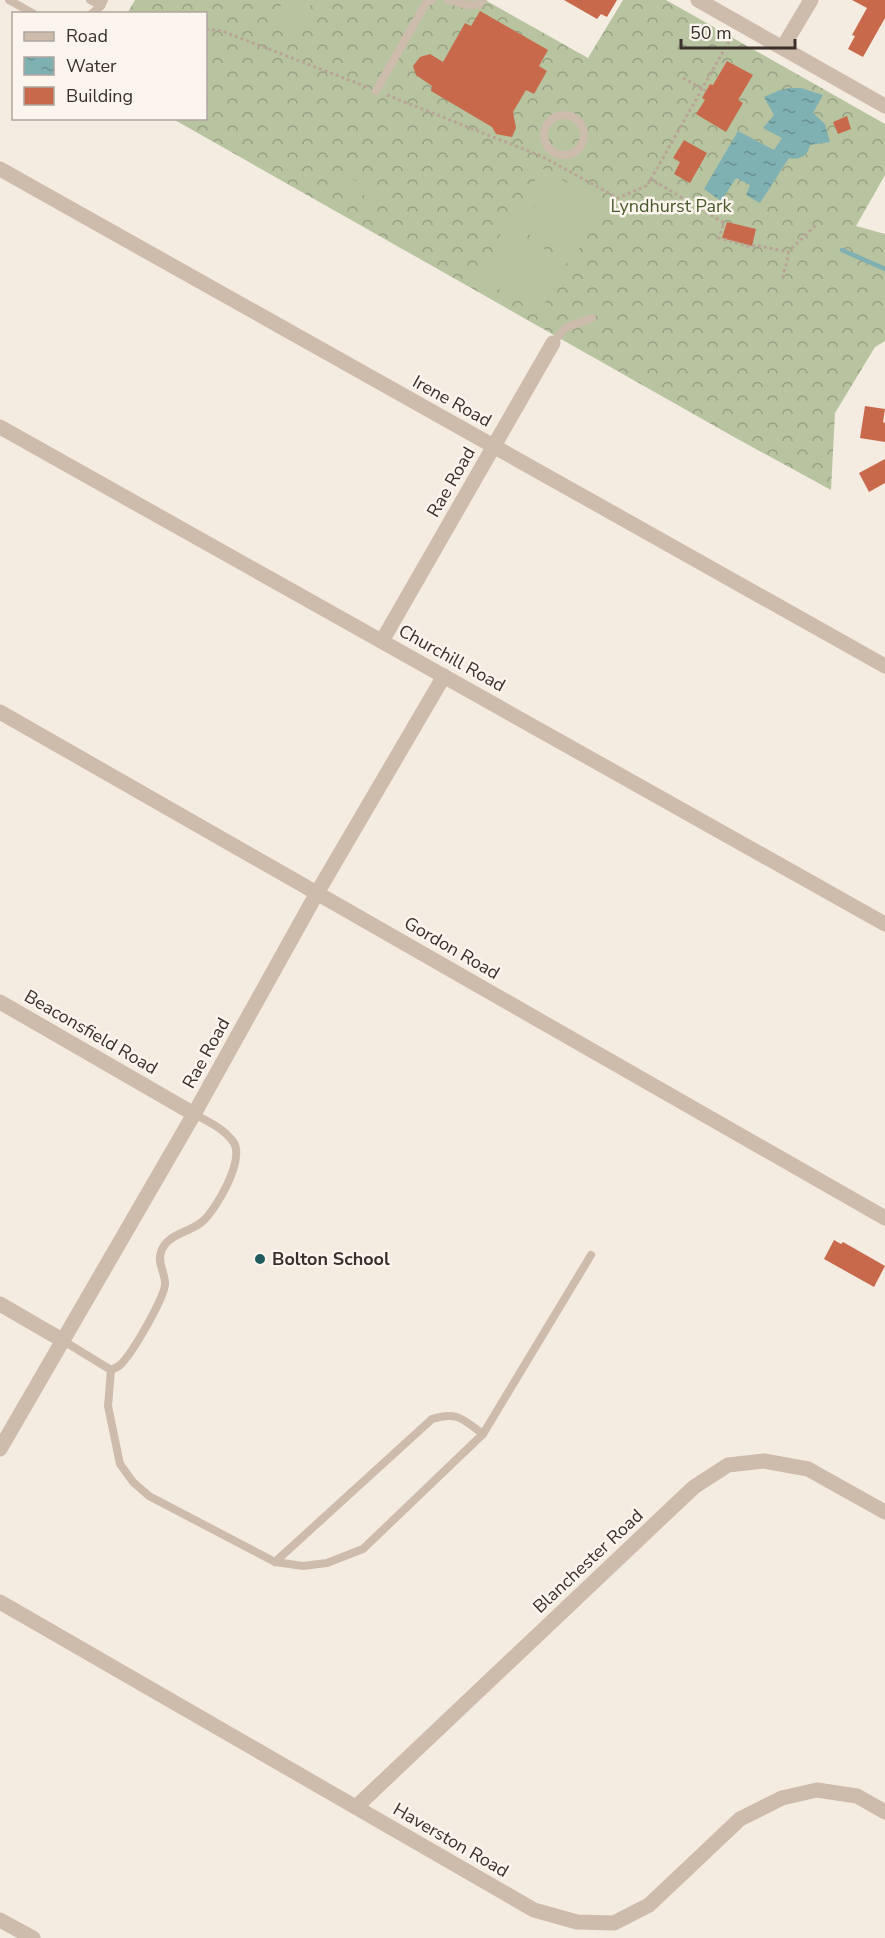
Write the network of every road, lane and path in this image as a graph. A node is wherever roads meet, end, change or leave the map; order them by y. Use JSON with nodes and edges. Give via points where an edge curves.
{"nodes":[{"id":1,"x":9,"y":0,"type":"edge"},
{"id":2,"x":90,"y":0,"type":"edge"},
{"id":3,"x":432,"y":0,"type":"edge"},
{"id":4,"x":448,"y":0,"type":"edge"},
{"id":5,"x":483,"y":0,"type":"edge"},
{"id":6,"x":698,"y":0,"type":"edge"},
{"id":7,"x":811,"y":0,"type":"edge"},
{"id":8,"x":103,"y":3,"type":"edge"},
{"id":9,"x":30,"y":12,"type":"edge"},
{"id":10,"x":207,"y":28,"type":"edge"},
{"id":11,"x":732,"y":36,"type":"dead end"},
{"id":12,"x":783,"y":47,"type":"junction"},
{"id":13,"x":682,"y":78,"type":"dead end"},
{"id":14,"x":704,"y":90,"type":"junction"},
{"id":15,"x":375,"y":91,"type":"junction"},
{"id":16,"x":885,"y":106,"type":"edge"},
{"id":17,"x":545,"y":132,"type":"joint"},
{"id":18,"x":0,"y":169,"type":"edge"},
{"id":19,"x":651,"y":179,"type":"junction"},
{"id":20,"x":817,"y":224,"type":"dead end"},
{"id":21,"x":788,"y":252,"type":"junction"},
{"id":22,"x":783,"y":278,"type":"dead end"},
{"id":23,"x":592,"y":318,"type":"dead end"},
{"id":24,"x":554,"y":343,"type":"joint"},
{"id":25,"x":0,"y":427,"type":"edge"},
{"id":26,"x":494,"y":446,"type":"junction"},
{"id":27,"x":382,"y":641,"type":"junction"},
{"id":28,"x":885,"y":666,"type":"edge"},
{"id":29,"x":444,"y":676,"type":"junction"},
{"id":30,"x":0,"y":712,"type":"edge"},
{"id":31,"x":317,"y":893,"type":"junction"},
{"id":32,"x":885,"y":924,"type":"edge"},
{"id":33,"x":0,"y":1002,"type":"edge"},
{"id":34,"x":194,"y":1114,"type":"junction"},
{"id":35,"x":885,"y":1218,"type":"edge"},
{"id":36,"x":591,"y":1256,"type":"dead end"},
{"id":37,"x":0,"y":1304,"type":"edge"},
{"id":38,"x":62,"y":1340,"type":"junction"},
{"id":39,"x":111,"y":1370,"type":"junction"},
{"id":40,"x":483,"y":1434,"type":"junction"},
{"id":41,"x":0,"y":1449,"type":"edge"},
{"id":42,"x":885,"y":1512,"type":"edge"},
{"id":43,"x":275,"y":1562,"type":"junction"},
{"id":44,"x":0,"y":1602,"type":"edge"},
{"id":45,"x":356,"y":1807,"type":"junction"},
{"id":46,"x":885,"y":1812,"type":"edge"},
{"id":47,"x":0,"y":1920,"type":"edge"},
{"id":48,"x":33,"y":1938,"type":"edge"}],
"edges":[{"from":1,"to":9,"type":"lane"},
{"from":2,"to":8,"type":"lane"},
{"from":3,"to":15,"type":"lane","via":[[426,3]]},
{"from":4,"to":5,"type":"lane","via":[[479,5]]},
{"from":6,"to":12,"type":"street"},
{"from":7,"to":12,"type":"street"},
{"from":10,"to":15,"type":"path"},
{"from":11,"to":14,"type":"path"},
{"from":12,"to":16,"type":"street"},
{"from":13,"to":14,"type":"path"},
{"from":14,"to":19,"type":"path"},
{"from":15,"to":19,"type":"path","via":[[542,156],[618,198],[646,186]]},
{"from":17,"to":17,"type":"lane","via":[[551,150],[563,155],[575,152],[583,142],[580,123],[569,116],[556,117]]},
{"from":18,"to":26,"type":"street","name":"Irene Road"},
{"from":19,"to":21,"type":"path","via":[[724,223],[719,238],[751,248],[755,244]]},
{"from":20,"to":21,"type":"path"},
{"from":21,"to":22,"type":"path"},
{"from":23,"to":24,"type":"lane","via":[[565,328]]},
{"from":24,"to":26,"type":"street","name":"Rae Road"},
{"from":25,"to":27,"type":"street","name":"Churchill Road"},
{"from":26,"to":27,"type":"street","name":"Rae Road"},
{"from":26,"to":28,"type":"street","name":"Irene Road"},
{"from":27,"to":29,"type":"street","name":"Churchill Road"},
{"from":29,"to":31,"type":"street","name":"Rae Road"},
{"from":29,"to":32,"type":"street","name":"Churchill Road"},
{"from":30,"to":31,"type":"street","name":"Gordon Road"},
{"from":31,"to":34,"type":"street","name":"Rae Road"},
{"from":31,"to":35,"type":"street","name":"Gordon Road"},
{"from":33,"to":34,"type":"street","name":"Beaconsfield Road"},
{"from":34,"to":38,"type":"street","name":"Rae Road"},
{"from":34,"to":39,"type":"lane","via":[[225,1131],[236,1146],[235,1167],[204,1221],[171,1237],[161,1252],[165,1284],[160,1300],[130,1353],[120,1366]]},
{"from":36,"to":40,"type":"lane"},
{"from":37,"to":38,"type":"street"},
{"from":38,"to":39,"type":"lane"},
{"from":38,"to":41,"type":"street","name":"Rae Road"},
{"from":39,"to":43,"type":"lane","via":[[108,1406],[120,1464],[133,1482],[149,1496]]},
{"from":40,"to":43,"type":"lane","via":[[363,1549],[327,1563],[303,1566]]},
{"from":40,"to":43,"type":"lane","via":[[449,1414],[432,1419]]},
{"from":42,"to":45,"type":"street","name":"Blanchester Road","via":[[808,1469],[764,1461],[728,1465],[694,1487]]},
{"from":44,"to":45,"type":"street","name":"Haverston Road"},
{"from":45,"to":46,"type":"street","name":"Haverston Road","via":[[534,1910],[577,1922],[614,1923],[649,1905],[740,1819],[782,1798],[817,1790],[857,1797]]},
{"from":47,"to":48,"type":"street"}]}
